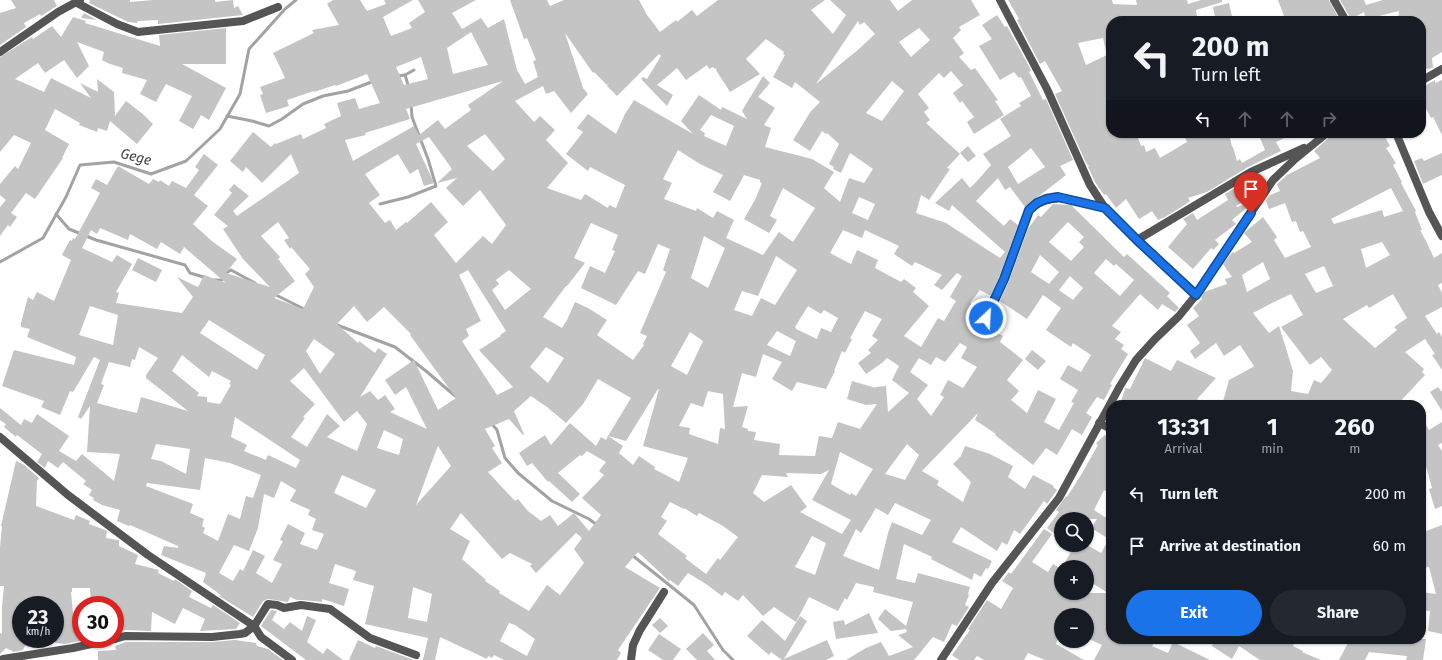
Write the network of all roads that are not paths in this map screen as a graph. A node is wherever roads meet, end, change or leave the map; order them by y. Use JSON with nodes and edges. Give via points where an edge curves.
{"nodes":[{"id":1,"x":1000,"y":0,"type":"edge"},
{"id":2,"x":1334,"y":0,"type":"edge"},
{"id":3,"x":78,"y":1,"type":"edge"},
{"id":4,"x":278,"y":7,"type":"dead end"},
{"id":5,"x":1343,"y":16,"type":"edge"},
{"id":6,"x":0,"y":52,"type":"edge"},
{"id":7,"x":1442,"y":69,"type":"edge"},
{"id":8,"x":1426,"y":78,"type":"edge"},
{"id":9,"x":1320,"y":138,"type":"edge"},
{"id":10,"x":1398,"y":138,"type":"edge"},
{"id":11,"x":1313,"y":143,"type":"junction"},
{"id":12,"x":1105,"y":208,"type":"junction"},
{"id":13,"x":1442,"y":236,"type":"edge"},
{"id":14,"x":1137,"y":240,"type":"junction"},
{"id":15,"x":1196,"y":295,"type":"junction"},
{"id":16,"x":986,"y":318,"type":"dead end"},
{"id":17,"x":1112,"y":400,"type":"edge"},
{"id":18,"x":1106,"y":411,"type":"edge"},
{"id":19,"x":1099,"y":423,"type":"junction"},
{"id":20,"x":1106,"y":426,"type":"edge"},
{"id":21,"x":0,"y":437,"type":"edge"},
{"id":22,"x":664,"y":592,"type":"dead end"},
{"id":23,"x":254,"y":626,"type":"junction"},
{"id":24,"x":124,"y":636,"type":"edge"},
{"id":25,"x":73,"y":648,"type":"edge"},
{"id":26,"x":416,"y":655,"type":"dead end"},
{"id":27,"x":1,"y":658,"type":"edge"},
{"id":28,"x":292,"y":660,"type":"edge"},
{"id":29,"x":631,"y":660,"type":"edge"},
{"id":30,"x":941,"y":660,"type":"edge"}],
"edges":[{"from":1,"to":12,"type":"street","via":[[1047,89],[1090,185]]},
{"from":2,"to":5,"type":"street"},
{"from":3,"to":4,"type":"street","via":[[117,24],[138,32],[243,21]]},
{"from":3,"to":6,"type":"street"},
{"from":7,"to":8,"type":"street"},
{"from":9,"to":11,"type":"street"},
{"from":10,"to":13,"type":"street","via":[[1429,212]]},
{"from":11,"to":14,"type":"street","via":[[1251,172]]},
{"from":11,"to":15,"type":"street","via":[[1273,180]]},
{"from":12,"to":14,"type":"street"},
{"from":12,"to":16,"type":"street","via":[[1058,197],[1037,203],[1029,210],[1004,279]]},
{"from":14,"to":15,"type":"street"},
{"from":15,"to":17,"type":"street","via":[[1136,360]]},
{"from":18,"to":19,"type":"street"},
{"from":19,"to":20,"type":"street"},
{"from":19,"to":30,"type":"street","via":[[1059,498],[992,583]]},
{"from":21,"to":23,"type":"street","via":[[68,495],[148,555]]},
{"from":22,"to":29,"type":"street","via":[[640,630],[633,645]]},
{"from":23,"to":24,"type":"street","via":[[240,634],[212,637]]},
{"from":23,"to":26,"type":"street","via":[[268,604],[284,608],[301,605],[320,607],[330,610],[370,638]]},
{"from":23,"to":28,"type":"street","via":[[261,637]]},
{"from":25,"to":27,"type":"street"}]}
